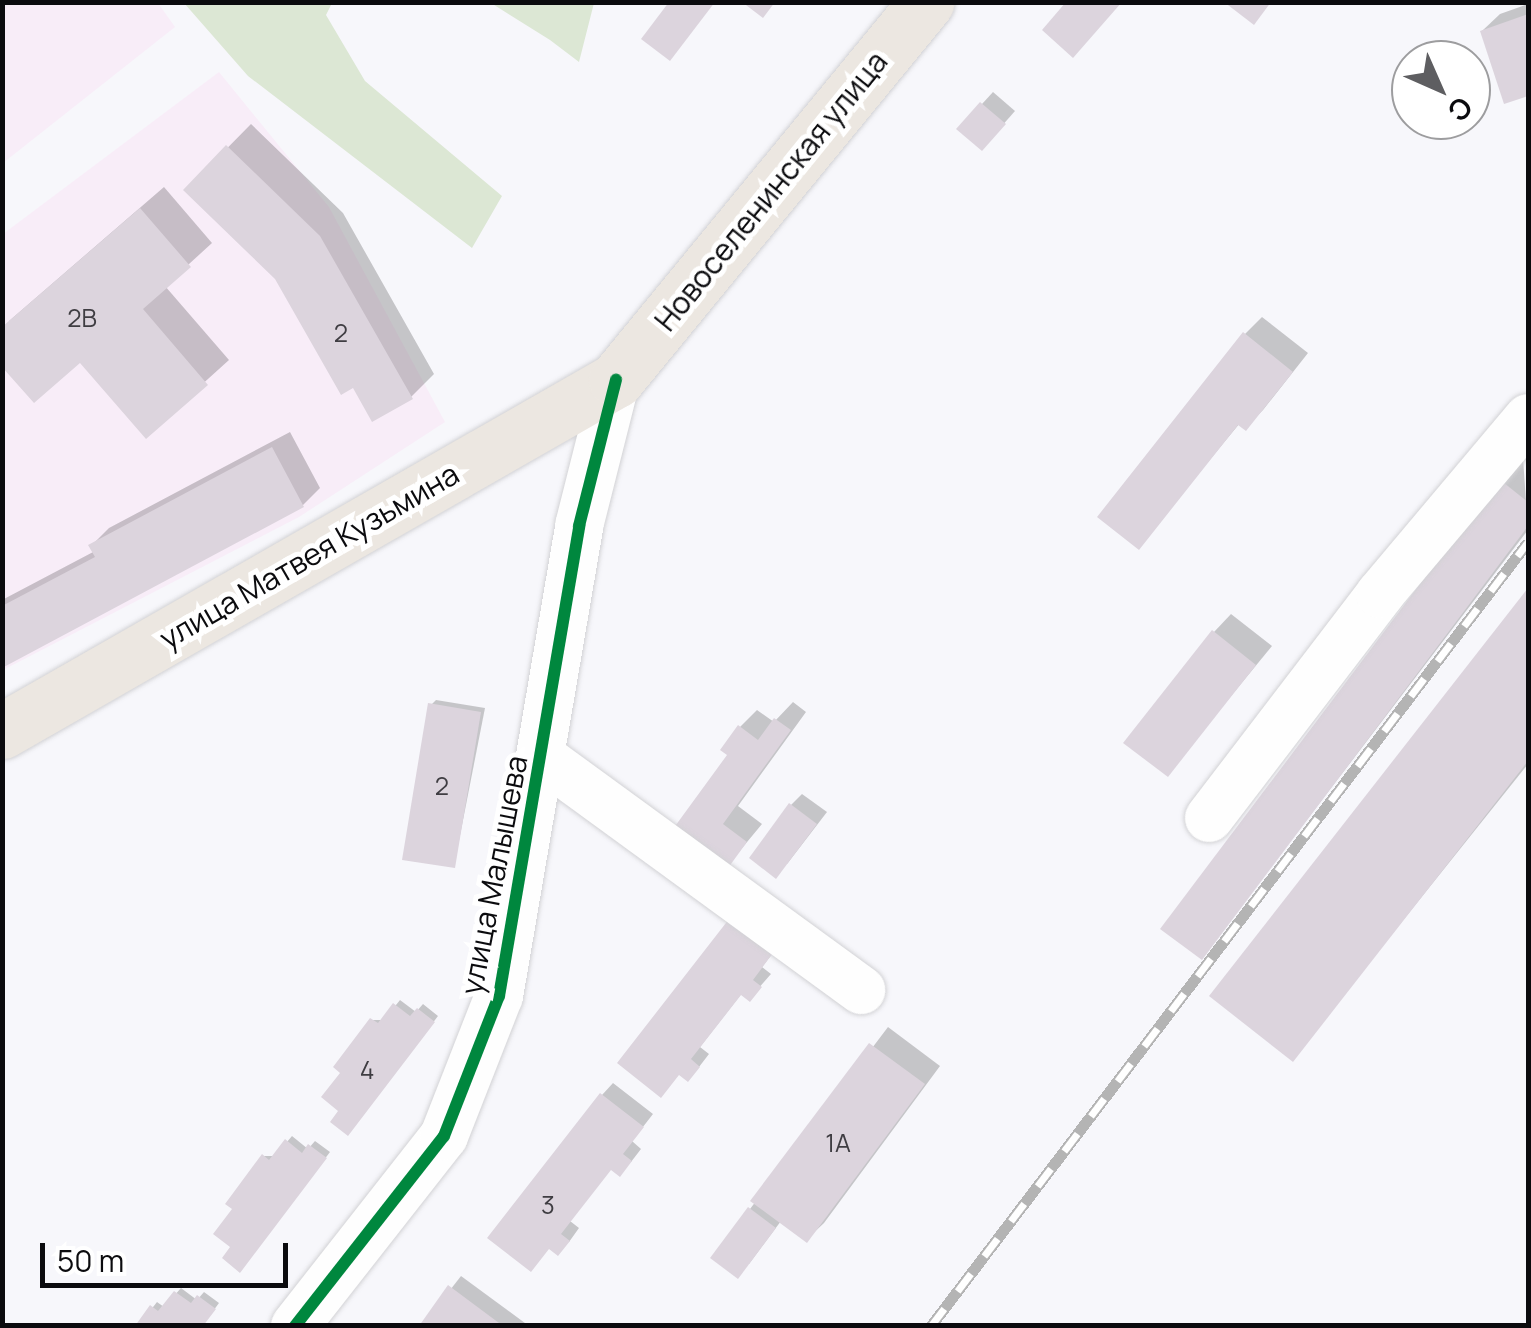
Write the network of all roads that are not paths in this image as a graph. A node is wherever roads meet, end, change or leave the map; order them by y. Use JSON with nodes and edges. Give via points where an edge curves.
{"nodes":[{"id":1,"x":927,"y":2,"type":"edge"},
{"id":2,"x":616,"y":380,"type":"junction"},
{"id":3,"x":1528,"y":418,"type":"edge"},
{"id":4,"x":2,"y":731,"type":"edge"},
{"id":5,"x":543,"y":758,"type":"junction"},
{"id":6,"x":1209,"y":818,"type":"dead end"},
{"id":7,"x":861,"y":990,"type":"dead end"},
{"id":8,"x":295,"y":1326,"type":"edge"}],
"edges":[{"from":1,"to":2,"type":"main road","name":"Новоселенинская улица"},
{"from":2,"to":4,"type":"main road","name":"улица Матвея Кузьмина"},
{"from":2,"to":5,"type":"street","name":"улица Малышева","via":[[579,526]]},
{"from":3,"to":6,"type":"street","via":[[1380,594]]},
{"from":5,"to":7,"type":"street"},
{"from":5,"to":8,"type":"street","name":"улица Малышева","via":[[499,996],[444,1136]]}]}
